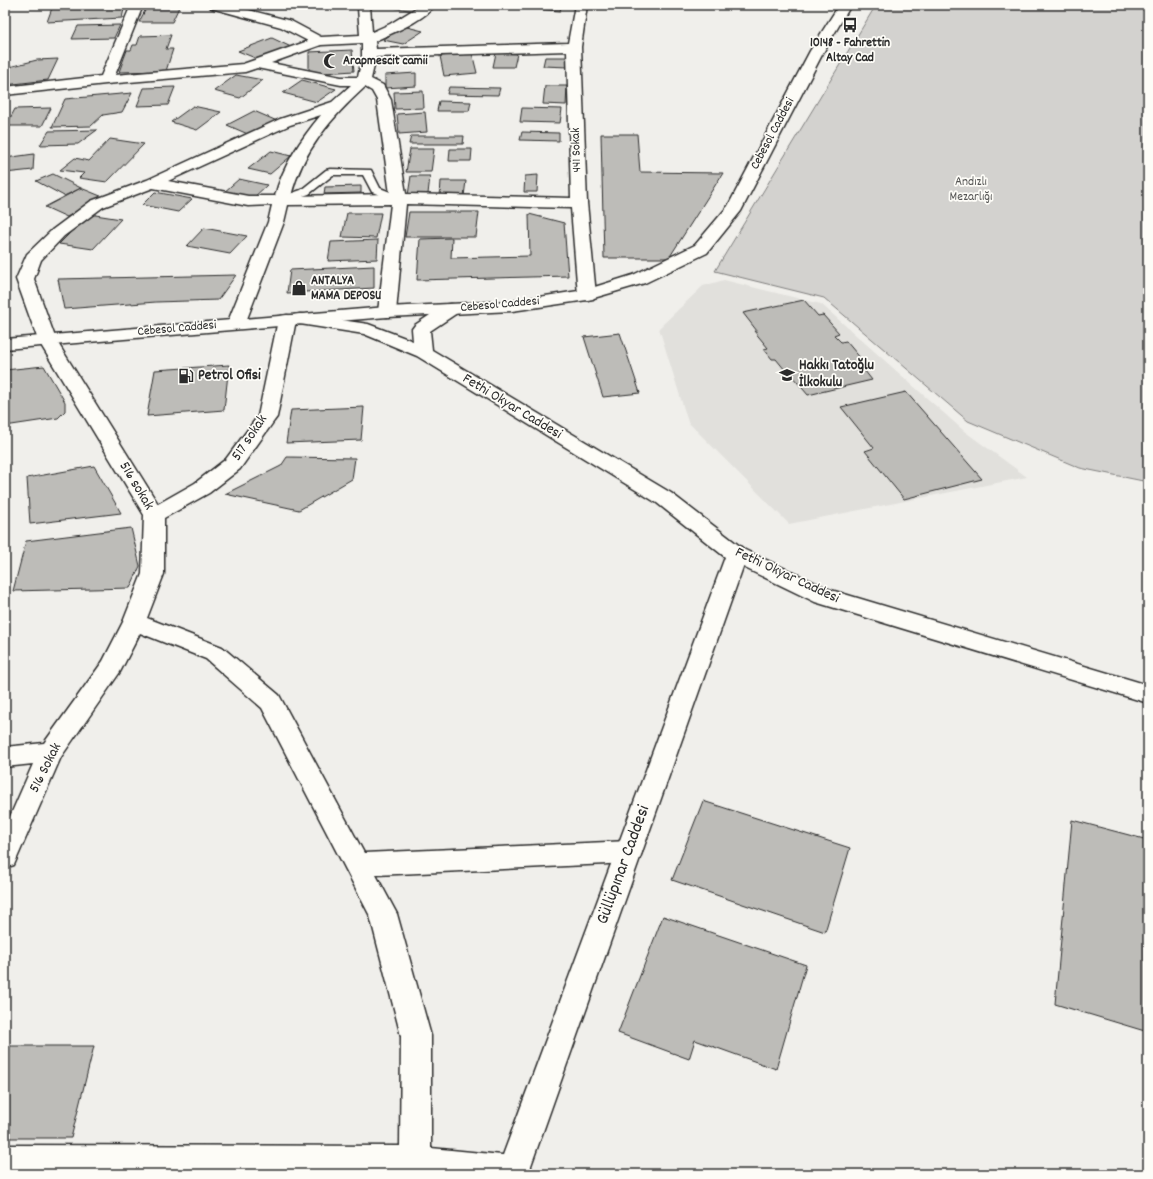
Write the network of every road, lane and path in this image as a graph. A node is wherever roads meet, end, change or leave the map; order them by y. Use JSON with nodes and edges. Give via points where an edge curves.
{"nodes":[{"id":1,"x":138,"y":5,"type":"edge"},
{"id":2,"x":215,"y":5,"type":"edge"},
{"id":3,"x":361,"y":5,"type":"edge"},
{"id":4,"x":429,"y":5,"type":"edge"},
{"id":5,"x":581,"y":5,"type":"edge"},
{"id":6,"x":845,"y":5,"type":"edge"},
{"id":7,"x":318,"y":41,"type":"junction"},
{"id":8,"x":369,"y":46,"type":"junction"},
{"id":9,"x":574,"y":47,"type":"junction"},
{"id":10,"x":256,"y":64,"type":"junction"},
{"id":11,"x":106,"y":80,"type":"junction"},
{"id":12,"x":364,"y":81,"type":"junction"},
{"id":13,"x":5,"y":91,"type":"edge"},
{"id":14,"x":338,"y":105,"type":"junction"},
{"id":15,"x":152,"y":183,"type":"junction"},
{"id":16,"x":399,"y":199,"type":"junction"},
{"id":17,"x":282,"y":200,"type":"junction"},
{"id":18,"x":579,"y":203,"type":"junction"},
{"id":19,"x":587,"y":295,"type":"junction"},
{"id":20,"x":450,"y":309,"type":"junction"},
{"id":21,"x":387,"y":312,"type":"junction"},
{"id":22,"x":293,"y":319,"type":"junction"},
{"id":23,"x":236,"y":324,"type":"junction"},
{"id":24,"x":47,"y":340,"type":"junction"},
{"id":25,"x":5,"y":344,"type":"edge"},
{"id":26,"x":423,"y":352,"type":"junction"},
{"id":27,"x":154,"y":515,"type":"junction"},
{"id":28,"x":737,"y":555,"type":"junction"},
{"id":29,"x":134,"y":622,"type":"junction"},
{"id":30,"x":112,"y":666,"type":"joint"},
{"id":31,"x":1148,"y":694,"type":"edge"},
{"id":32,"x":50,"y":752,"type":"junction"},
{"id":33,"x":5,"y":757,"type":"edge"},
{"id":34,"x":629,"y":852,"type":"junction"},
{"id":35,"x":5,"y":857,"type":"edge"},
{"id":36,"x":357,"y":865,"type":"junction"},
{"id":37,"x":5,"y":1161,"type":"edge"},
{"id":38,"x":415,"y":1162,"type":"junction"},
{"id":39,"x":514,"y":1173,"type":"edge"}],
"edges":[{"from":1,"to":11,"type":"street"},
{"from":2,"to":7,"type":"street","via":[[286,24]]},
{"from":3,"to":8,"type":"street","via":[[364,6]]},
{"from":4,"to":8,"type":"street"},
{"from":5,"to":9,"type":"street","name":"441 Sokak"},
{"from":6,"to":19,"type":"street","name":"Cebesol Caddesi","via":[[817,51],[736,208],[701,249],[639,279]]},
{"from":7,"to":8,"type":"street"},
{"from":7,"to":10,"type":"street"},
{"from":8,"to":9,"type":"street"},
{"from":8,"to":12,"type":"street"},
{"from":9,"to":18,"type":"street","name":"441 Sokak"},
{"from":10,"to":11,"type":"street","via":[[245,68]]},
{"from":10,"to":12,"type":"street","via":[[341,81]]},
{"from":11,"to":13,"type":"street"},
{"from":12,"to":14,"type":"street"},
{"from":12,"to":16,"type":"street","via":[[378,88],[384,100]]},
{"from":14,"to":15,"type":"street","name":"516 sokak","via":[[285,122]]},
{"from":14,"to":17,"type":"street","via":[[310,137],[287,179]]},
{"from":15,"to":17,"type":"street","via":[[248,201]]},
{"from":15,"to":24,"type":"street","name":"516 sokak","via":[[97,204],[58,233],[33,258],[25,279]]},
{"from":16,"to":17,"type":"street"},
{"from":16,"to":17,"type":"lane","via":[[376,190],[367,172],[330,172],[305,192]]},
{"from":16,"to":18,"type":"street"},
{"from":16,"to":21,"type":"street"},
{"from":17,"to":23,"type":"street","via":[[276,222]]},
{"from":18,"to":19,"type":"street","name":"441 Sokak"},
{"from":19,"to":20,"type":"street","name":"Cebesol Caddesi","via":[[512,306]]},
{"from":20,"to":21,"type":"street","name":"Cebesol Caddesi"},
{"from":20,"to":26,"type":"street","via":[[421,329]]},
{"from":21,"to":22,"type":"street","name":"Cebesol Caddesi"},
{"from":22,"to":23,"type":"street","name":"Cebesol Caddesi"},
{"from":22,"to":26,"type":"street","name":"Fethi Okyar Caddesi","via":[[368,329]]},
{"from":22,"to":27,"type":"street","name":"517 sokak","via":[[267,417],[233,464],[202,488]]},
{"from":23,"to":24,"type":"street","name":"Cebesol Caddesi"},
{"from":24,"to":25,"type":"street","name":"Cebesol Caddesi"},
{"from":24,"to":27,"type":"street","name":"516 sokak"},
{"from":26,"to":28,"type":"street","name":"Fethi Okyar Caddesi","via":[[664,498]]},
{"from":27,"to":29,"type":"street","name":"516 sokak","via":[[154,574]]},
{"from":28,"to":31,"type":"street","name":"Fethi Okyar Caddesi","via":[[823,596]]},
{"from":28,"to":34,"type":"street","name":"Güllüpınar Caddesi"},
{"from":29,"to":30,"type":"street","name":"516 sokak"},
{"from":29,"to":36,"type":"street","via":[[214,654],[271,702]]},
{"from":30,"to":32,"type":"street","name":"516 Sokak"},
{"from":32,"to":33,"type":"street"},
{"from":32,"to":35,"type":"street","name":"516 Sokak"},
{"from":34,"to":36,"type":"street"},
{"from":34,"to":39,"type":"street","name":"Güllüpınar Caddesi"},
{"from":36,"to":38,"type":"street","via":[[383,914],[416,1036]]},
{"from":37,"to":38,"type":"street"},
{"from":38,"to":39,"type":"street"}]}
